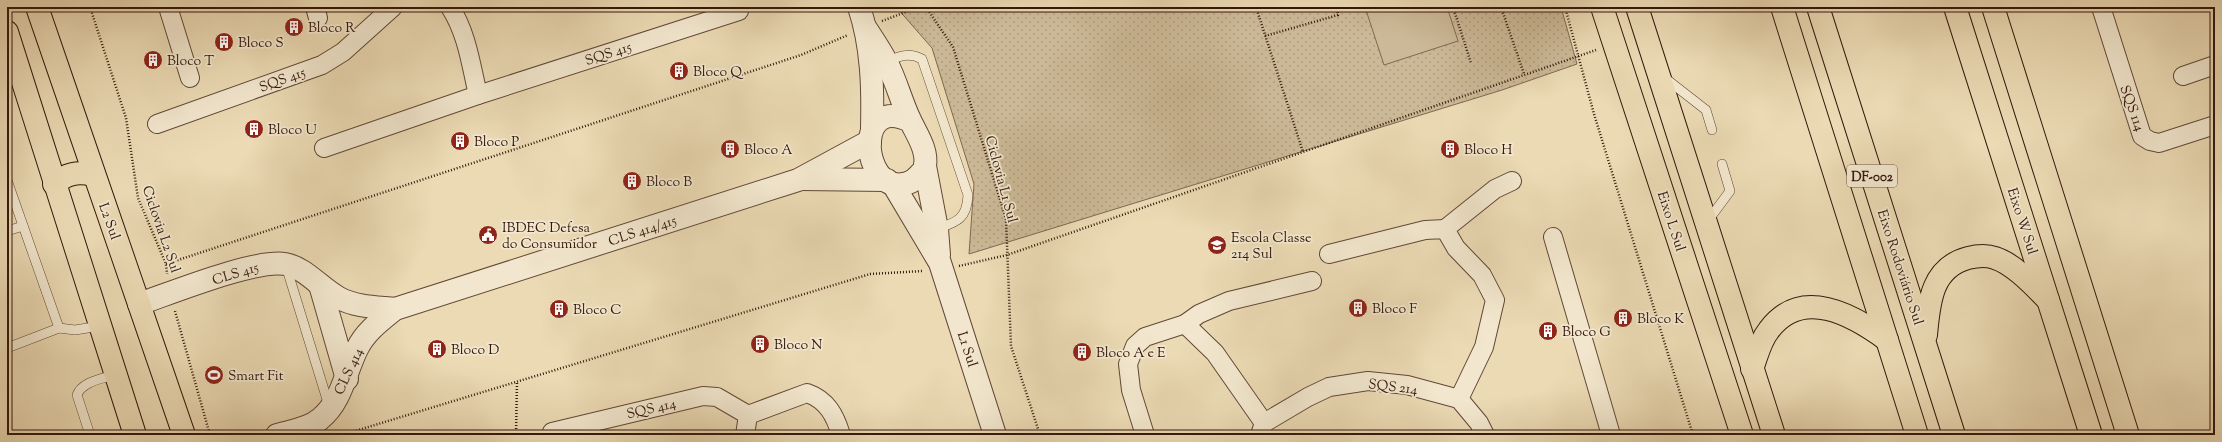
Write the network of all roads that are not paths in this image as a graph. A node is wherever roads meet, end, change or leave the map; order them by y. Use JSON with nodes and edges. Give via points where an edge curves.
{"nodes":[{"id":1,"x":37,"y":7,"type":"edge"},
{"id":2,"x":168,"y":7,"type":"edge"},
{"id":3,"x":393,"y":7,"type":"edge"},
{"id":4,"x":450,"y":7,"type":"edge"},
{"id":5,"x":1602,"y":7,"type":"edge"},
{"id":6,"x":1637,"y":7,"type":"edge"},
{"id":7,"x":1782,"y":7,"type":"edge"},
{"id":8,"x":1818,"y":7,"type":"edge"},
{"id":9,"x":1955,"y":7,"type":"edge"},
{"id":10,"x":1992,"y":7,"type":"edge"},
{"id":11,"x":2101,"y":7,"type":"edge"},
{"id":12,"x":739,"y":11,"type":"dead end"},
{"id":13,"x":862,"y":17,"type":"edge"},
{"id":14,"x":7,"y":32,"type":"edge"},
{"id":15,"x":886,"y":62,"type":"junction"},
{"id":16,"x":2215,"y":65,"type":"edge"},
{"id":17,"x":1658,"y":72,"type":"junction"},
{"id":18,"x":2183,"y":76,"type":"dead end"},
{"id":19,"x":190,"y":78,"type":"dead end"},
{"id":20,"x":478,"y":95,"type":"junction"},
{"id":21,"x":910,"y":121,"type":"junction"},
{"id":22,"x":157,"y":124,"type":"dead end"},
{"id":23,"x":2215,"y":125,"type":"edge"},
{"id":24,"x":1712,"y":130,"type":"dead end"},
{"id":25,"x":871,"y":134,"type":"junction"},
{"id":26,"x":324,"y":148,"type":"dead end"},
{"id":27,"x":1722,"y":164,"type":"dead end"},
{"id":28,"x":925,"y":166,"type":"junction"},
{"id":29,"x":93,"y":174,"type":"junction"},
{"id":30,"x":7,"y":180,"type":"edge"},
{"id":31,"x":798,"y":180,"type":"junction"},
{"id":32,"x":1512,"y":181,"type":"dead end"},
{"id":33,"x":890,"y":182,"type":"junction"},
{"id":34,"x":54,"y":184,"type":"junction"},
{"id":35,"x":1706,"y":223,"type":"junction"},
{"id":36,"x":23,"y":226,"type":"junction"},
{"id":37,"x":937,"y":229,"type":"junction"},
{"id":38,"x":1445,"y":229,"type":"junction"},
{"id":39,"x":7,"y":231,"type":"edge"},
{"id":40,"x":1553,"y":237,"type":"dead end"},
{"id":41,"x":1329,"y":254,"type":"dead end"},
{"id":42,"x":285,"y":264,"type":"junction"},
{"id":43,"x":941,"y":266,"type":"junction"},
{"id":44,"x":1312,"y":281,"type":"dead end"},
{"id":45,"x":320,"y":285,"type":"junction"},
{"id":46,"x":2048,"y":300,"type":"junction"},
{"id":47,"x":139,"y":304,"type":"junction"},
{"id":48,"x":395,"y":309,"type":"junction"},
{"id":49,"x":1185,"y":324,"type":"junction"},
{"id":50,"x":100,"y":326,"type":"junction"},
{"id":51,"x":60,"y":328,"type":"junction"},
{"id":52,"x":1887,"y":340,"type":"junction"},
{"id":53,"x":1925,"y":344,"type":"junction"},
{"id":54,"x":7,"y":348,"type":"edge"},
{"id":55,"x":1752,"y":369,"type":"junction"},
{"id":56,"x":116,"y":374,"type":"junction"},
{"id":57,"x":346,"y":380,"type":"junction"},
{"id":58,"x":1459,"y":399,"type":"junction"},
{"id":59,"x":330,"y":408,"type":"junction"},
{"id":60,"x":748,"y":415,"type":"junction"},
{"id":61,"x":1262,"y":429,"type":"edge"},
{"id":62,"x":137,"y":432,"type":"edge"},
{"id":63,"x":552,"y":432,"type":"dead end"},
{"id":64,"x":90,"y":435,"type":"edge"},
{"id":65,"x":184,"y":435,"type":"edge"},
{"id":66,"x":277,"y":435,"type":"edge"},
{"id":67,"x":745,"y":435,"type":"edge"},
{"id":68,"x":841,"y":435,"type":"edge"},
{"id":69,"x":995,"y":435,"type":"edge"},
{"id":70,"x":1145,"y":435,"type":"edge"},
{"id":71,"x":1485,"y":435,"type":"edge"},
{"id":72,"x":1611,"y":435,"type":"edge"},
{"id":73,"x":1742,"y":435,"type":"edge"},
{"id":74,"x":1774,"y":435,"type":"edge"},
{"id":75,"x":1917,"y":435,"type":"edge"},
{"id":76,"x":1954,"y":435,"type":"edge"},
{"id":77,"x":2091,"y":435,"type":"edge"},
{"id":78,"x":2128,"y":435,"type":"edge"}],
"edges":[{"from":1,"to":29,"type":"main road","name":"L2 Sul"},
{"from":2,"to":19,"type":"street"},
{"from":3,"to":22,"type":"street","name":"SQS 415","via":[[343,52],[322,65]]},
{"from":4,"to":20,"type":"street","via":[[464,36]]},
{"from":5,"to":73,"type":"main road","name":"Eixo L Sul"},
{"from":6,"to":17,"type":"main road"},
{"from":7,"to":52,"type":"main road","number":"DF-002"},
{"from":8,"to":53,"type":"main road","name":"Eixo Rodoviário Sul","number":"DF-002"},
{"from":9,"to":46,"type":"main road","name":"Eixo W Sul"},
{"from":10,"to":78,"type":"main road"},
{"from":11,"to":23,"type":"street","name":"SQS 114","via":[[2142,136],[2150,141],[2159,142]]},
{"from":12,"to":20,"type":"street","name":"SQS 415"},
{"from":13,"to":15,"type":"street"},
{"from":13,"to":25,"type":"street","via":[[873,90]]},
{"from":14,"to":34,"type":"main road"},
{"from":15,"to":21,"type":"street"},
{"from":15,"to":37,"type":"lane","via":[[901,55],[915,56],[922,60],[968,195],[967,209],[961,217],[954,223]]},
{"from":16,"to":18,"type":"street"},
{"from":17,"to":24,"type":"lane","via":[[1706,110]]},
{"from":17,"to":35,"type":"main road"},
{"from":20,"to":26,"type":"street","name":"SQS 415"},
{"from":21,"to":25,"type":"street","via":[[899,115],[890,115],[881,118]]},
{"from":21,"to":28,"type":"street","via":[[918,133],[923,148]]},
{"from":25,"to":31,"type":"street","name":"CLS 414/415"},
{"from":25,"to":33,"type":"street","via":[[874,165]]},
{"from":27,"to":35,"type":"lane","via":[[1730,191]]},
{"from":28,"to":33,"type":"street","via":[[911,182]]},
{"from":28,"to":37,"type":"street","name":"L1 Sul"},
{"from":29,"to":34,"type":"main road","via":[[73,173],[63,176]]},
{"from":29,"to":47,"type":"main road","name":"L2 Sul"},
{"from":30,"to":36,"type":"lane"},
{"from":31,"to":33,"type":"street","name":"CLS 414/415","via":[[842,178]]},
{"from":31,"to":48,"type":"street","name":"CLS 414/415"},
{"from":32,"to":38,"type":"street","via":[[1495,189]]},
{"from":33,"to":43,"type":"street","name":"L1 Sul"},
{"from":34,"to":50,"type":"main road"},
{"from":35,"to":55,"type":"main road"},
{"from":36,"to":39,"type":"lane"},
{"from":36,"to":51,"type":"lane"},
{"from":37,"to":43,"type":"street","name":"L1 Sul"},
{"from":38,"to":41,"type":"street","via":[[1418,231]]},
{"from":38,"to":58,"type":"street","via":[[1456,248],[1482,275],[1496,300],[1484,347]]},
{"from":40,"to":72,"type":"street"},
{"from":42,"to":45,"type":"street","name":"CLS 415"},
{"from":42,"to":47,"type":"street","name":"CLS 415","via":[[261,264]]},
{"from":42,"to":59,"type":"lane"},
{"from":43,"to":69,"type":"street","name":"L1 Sul"},
{"from":44,"to":49,"type":"street","via":[[1216,306]]},
{"from":45,"to":48,"type":"street","name":"CLS 415","via":[[339,298],[360,306]]},
{"from":45,"to":57,"type":"street"},
{"from":46,"to":53,"type":"main road","via":[[2020,273],[1996,258],[1977,256],[1956,262],[1943,272],[1933,292],[1929,303]]},
{"from":46,"to":77,"type":"main road","name":"Eixo W Sul"},
{"from":47,"to":65,"type":"main road","name":"L2 Sul"},
{"from":48,"to":57,"type":"street","name":"CLS 414","via":[[370,329],[357,348]]},
{"from":49,"to":61,"type":"street","name":"SQS 214","via":[[1215,353]]},
{"from":49,"to":70,"type":"street","via":[[1145,337],[1135,346],[1128,364],[1131,390]]},
{"from":50,"to":51,"type":"lane","via":[[75,330]]},
{"from":50,"to":56,"type":"main road"},
{"from":51,"to":54,"type":"lane"},
{"from":52,"to":55,"type":"main road","via":[[1867,325],[1837,311],[1824,307],[1796,310],[1776,322],[1768,331],[1759,347]]},
{"from":52,"to":75,"type":"main road","number":"DF-002"},
{"from":53,"to":76,"type":"main road","name":"Eixo Rodoviário Sul","number":"DF-002"},
{"from":55,"to":74,"type":"main road"},
{"from":56,"to":62,"type":"main road"},
{"from":56,"to":64,"type":"lane","via":[[85,384],[79,389],[77,395]]},
{"from":57,"to":59,"type":"street","name":"CLS 414"},
{"from":58,"to":61,"type":"street","name":"SQS 214","via":[[1407,385],[1368,381],[1330,388],[1308,396]]},
{"from":58,"to":71,"type":"street","via":[[1479,423]]},
{"from":59,"to":66,"type":"street","name":"CLS 414","via":[[320,420]]},
{"from":60,"to":63,"type":"street","name":"SQS 414","via":[[717,397],[703,396]]},
{"from":60,"to":67,"type":"street"},
{"from":60,"to":68,"type":"street","via":[[807,393],[820,398],[830,410]]}]}
